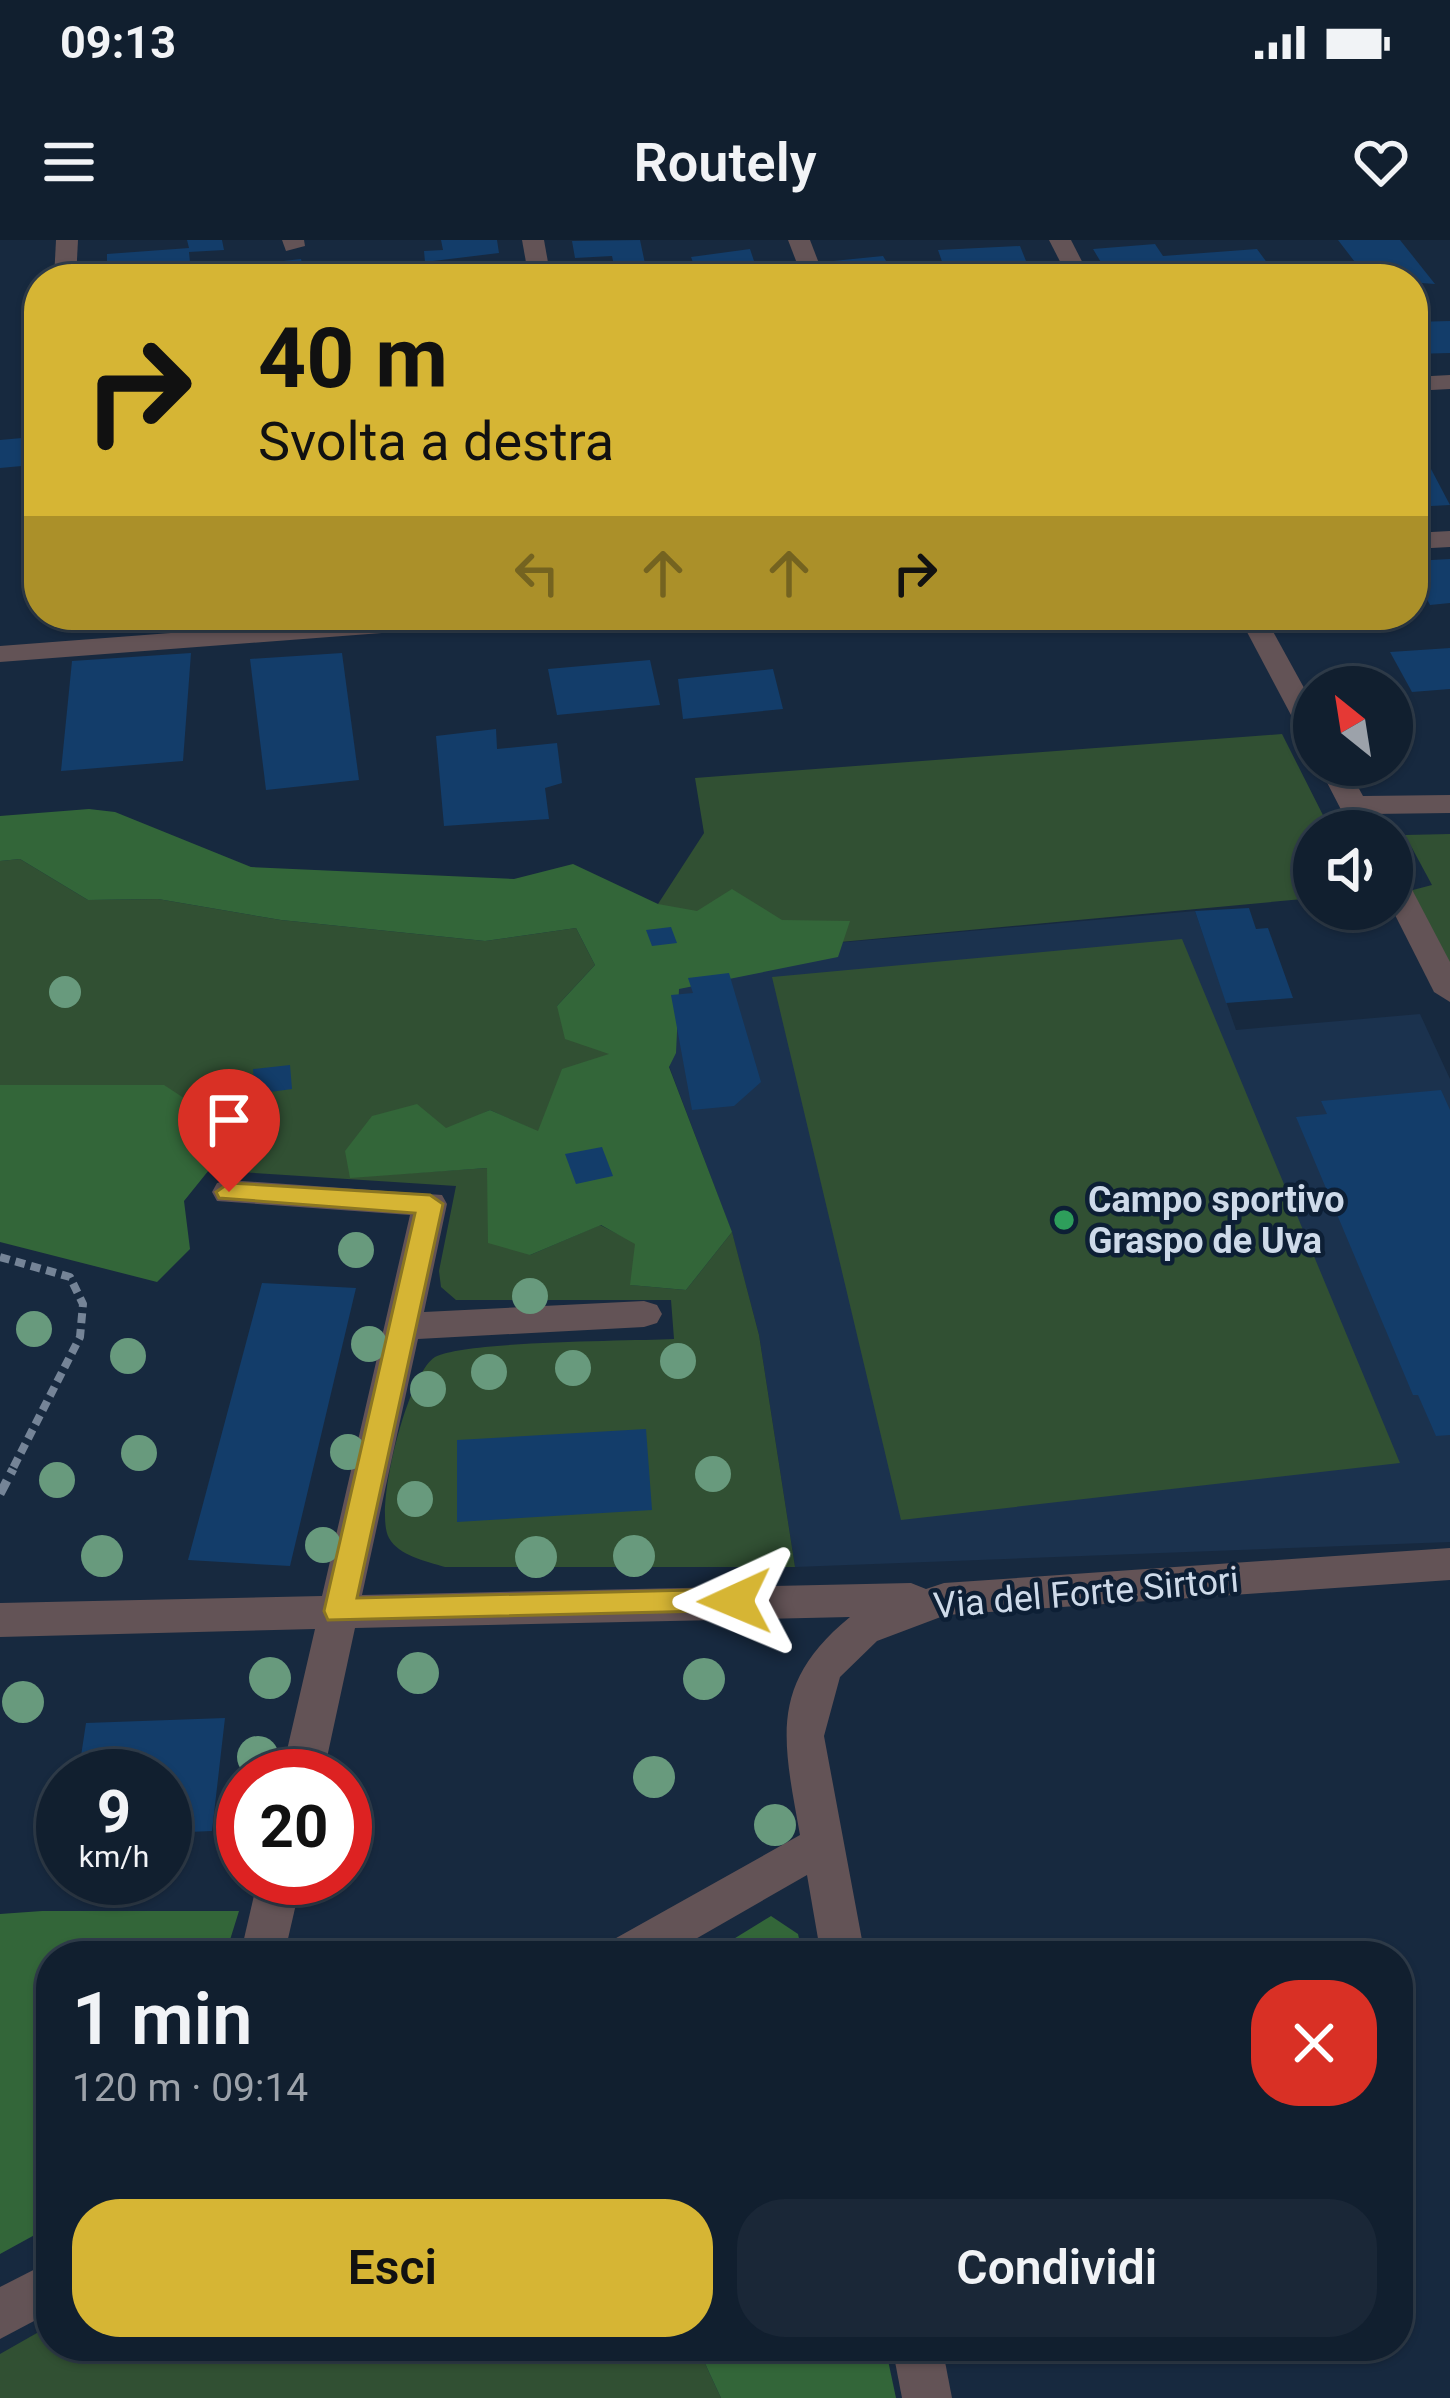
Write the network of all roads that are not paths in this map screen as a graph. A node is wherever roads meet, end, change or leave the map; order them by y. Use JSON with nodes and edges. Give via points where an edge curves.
{"nodes":[{"id":1,"x":310,"y":630,"type":"edge"},
{"id":2,"x":1259,"y":630,"type":"edge"},
{"id":3,"x":0,"y":653,"type":"edge"},
{"id":4,"x":1293,"y":693,"type":"edge"},
{"id":5,"x":1450,"y":804,"type":"edge"},
{"id":6,"x":1411,"y":810,"type":"edge"},
{"id":7,"x":1413,"y":921,"type":"edge"},
{"id":8,"x":1450,"y":992,"type":"edge"},
{"id":9,"x":229,"y":1192,"type":"dead end"},
{"id":10,"x":644,"y":1314,"type":"dead end"},
{"id":11,"x":403,"y":1326,"type":"junction"},
{"id":12,"x":1450,"y":1564,"type":"edge"},
{"id":13,"x":944,"y":1599,"type":"junction"},
{"id":14,"x":339,"y":1611,"type":"junction"},
{"id":15,"x":0,"y":1620,"type":"edge"},
{"id":16,"x":308,"y":1749,"type":"edge"},
{"id":17,"x":821,"y":1844,"type":"junction"},
{"id":18,"x":274,"y":1905,"type":"edge"},
{"id":19,"x":265,"y":1941,"type":"edge"},
{"id":20,"x":652,"y":1941,"type":"edge"},
{"id":21,"x":840,"y":1941,"type":"edge"},
{"id":22,"x":36,"y":2294,"type":"edge"},
{"id":23,"x":0,"y":2314,"type":"edge"},
{"id":24,"x":920,"y":2361,"type":"edge"},
{"id":25,"x":927,"y":2398,"type":"edge"}],
"edges":[{"from":1,"to":3,"type":"street"},
{"from":2,"to":4,"type":"street"},
{"from":5,"to":6,"type":"street"},
{"from":7,"to":8,"type":"street"},
{"from":9,"to":11,"type":"street","via":[[430,1204]]},
{"from":10,"to":11,"type":"street"},
{"from":11,"to":14,"type":"street"},
{"from":12,"to":13,"type":"street","name":"Via del Forte Sirtori"},
{"from":13,"to":14,"type":"street"},
{"from":13,"to":17,"type":"street","name":"Via del Forte Sirtori","via":[[862,1629],[822,1668],[803,1736]]},
{"from":14,"to":15,"type":"street"},
{"from":14,"to":16,"type":"street"},
{"from":17,"to":20,"type":"street"},
{"from":17,"to":21,"type":"street","name":"Via del Forte Sirtori"},
{"from":18,"to":19,"type":"street"},
{"from":22,"to":23,"type":"street"},
{"from":24,"to":25,"type":"street"}]}
